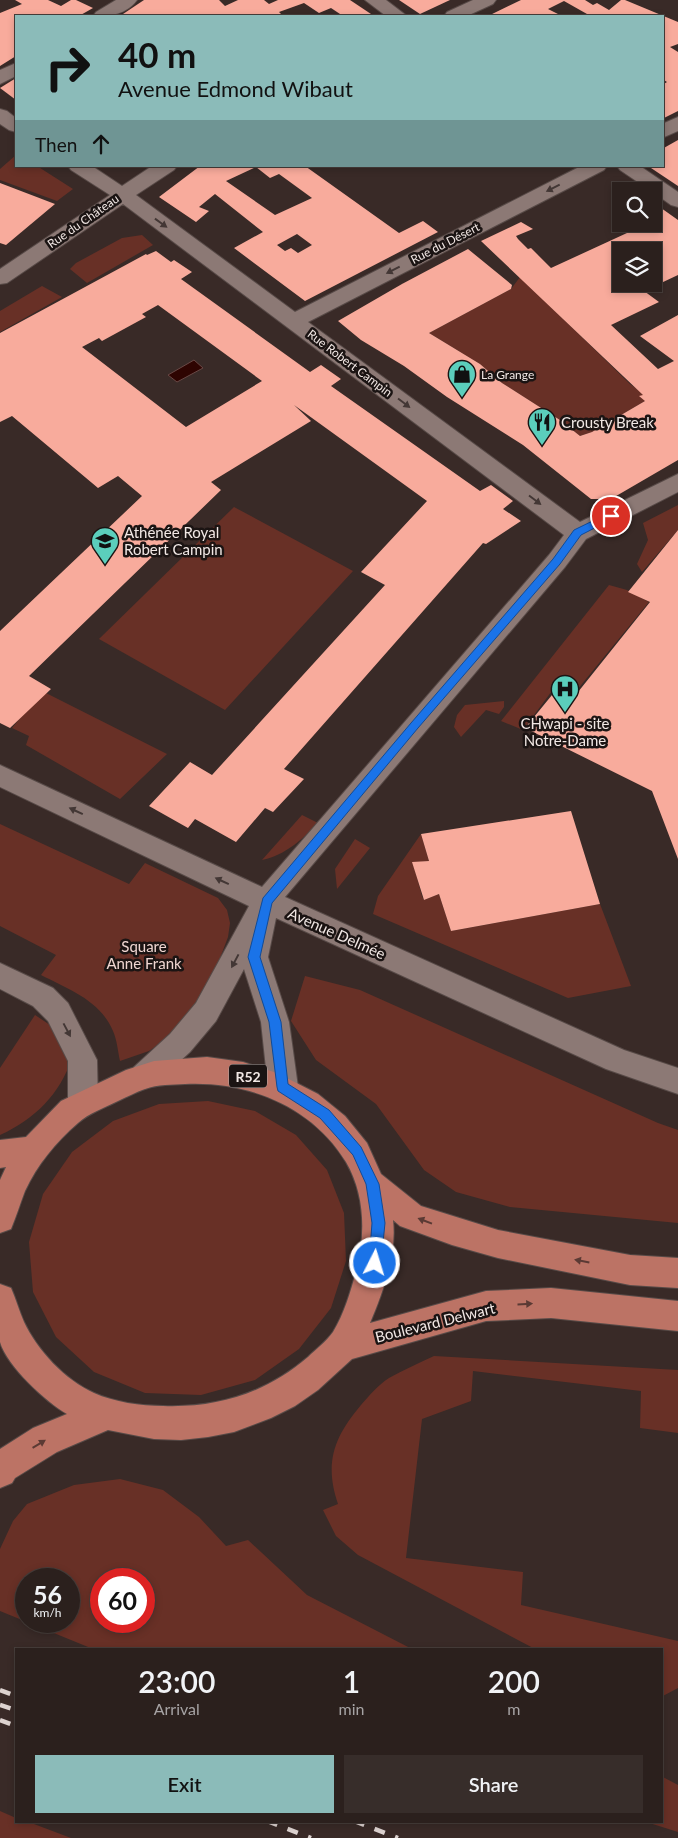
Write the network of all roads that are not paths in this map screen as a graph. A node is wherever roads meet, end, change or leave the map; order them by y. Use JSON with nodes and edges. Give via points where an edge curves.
{"nodes":[{"id":1,"x":128,"y":0,"type":"edge"},
{"id":2,"x":374,"y":0,"type":"edge"},
{"id":3,"x":486,"y":0,"type":"edge"},
{"id":4,"x":104,"y":15,"type":"edge"},
{"id":5,"x":396,"y":15,"type":"edge"},
{"id":6,"x":455,"y":15,"type":"edge"},
{"id":7,"x":15,"y":69,"type":"edge"},
{"id":8,"x":0,"y":78,"type":"edge"},
{"id":9,"x":0,"y":116,"type":"edge"},
{"id":10,"x":678,"y":124,"type":"edge"},
{"id":11,"x":15,"y":125,"type":"edge"},
{"id":12,"x":664,"y":131,"type":"edge"},
{"id":13,"x":80,"y":167,"type":"edge"},
{"id":14,"x":165,"y":167,"type":"edge"},
{"id":15,"x":595,"y":167,"type":"edge"},
{"id":16,"x":628,"y":167,"type":"edge"},
{"id":17,"x":122,"y":194,"type":"junction"},
{"id":18,"x":678,"y":201,"type":"edge"},
{"id":19,"x":0,"y":278,"type":"edge"},
{"id":20,"x":294,"y":321,"type":"junction"},
{"id":21,"x":678,"y":482,"type":"edge"},
{"id":22,"x":578,"y":533,"type":"junction"},
{"id":23,"x":0,"y":775,"type":"edge"},
{"id":24,"x":266,"y":902,"type":"junction"},
{"id":25,"x":0,"y":975,"type":"edge"},
{"id":26,"x":144,"y":1076,"type":"junction"},
{"id":27,"x":678,"y":1081,"type":"edge"},
{"id":28,"x":283,"y":1087,"type":"junction"},
{"id":29,"x":83,"y":1103,"type":"junction"},
{"id":30,"x":33,"y":1149,"type":"junction"},
{"id":31,"x":0,"y":1154,"type":"edge"},
{"id":32,"x":372,"y":1184,"type":"junction"},
{"id":33,"x":0,"y":1219,"type":"edge"},
{"id":34,"x":678,"y":1273,"type":"edge"},
{"id":35,"x":0,"y":1299,"type":"edge"},
{"id":36,"x":678,"y":1316,"type":"edge"},
{"id":37,"x":6,"y":1342,"type":"edge"},
{"id":38,"x":342,"y":1346,"type":"junction"},
{"id":39,"x":106,"y":1414,"type":"junction"},
{"id":40,"x":0,"y":1471,"type":"edge"}],
"edges":[{"from":1,"to":4,"type":"street"},
{"from":2,"to":5,"type":"street"},
{"from":3,"to":6,"type":"street"},
{"from":7,"to":8,"type":"street"},
{"from":9,"to":11,"type":"street"},
{"from":10,"to":12,"type":"street"},
{"from":13,"to":17,"type":"street","name":"Rue Robert Campin"},
{"from":14,"to":17,"type":"street","name":"Rue du Château"},
{"from":15,"to":20,"type":"street","name":"Rue du Désert","one_way":true},
{"from":16,"to":18,"type":"street"},
{"from":17,"to":19,"type":"street","name":"Rue du Château"},
{"from":17,"to":20,"type":"street","name":"Rue Robert Campin","one_way":true},
{"from":20,"to":22,"type":"street","name":"Rue Robert Campin","one_way":true},
{"from":21,"to":22,"type":"street"},
{"from":22,"to":24,"type":"street"},
{"from":24,"to":23,"type":"street","name":"Avenue Delmée","one_way":true},
{"from":24,"to":26,"type":"street","one_way":true,"via":[[206,1012],[180,1043]]},
{"from":24,"to":27,"type":"street","name":"Avenue Delmée","via":[[616,1060]]},
{"from":24,"to":28,"type":"street","via":[[254,957],[275,1022]]},
{"from":25,"to":29,"type":"street","one_way":true,"via":[[43,997],[58,1012],[83,1060]]},
{"from":26,"to":28,"type":"main road","number":"R52","via":[[192,1069],[238,1073]]},
{"from":26,"to":29,"type":"main road","number":"R52"},
{"from":28,"to":32,"type":"main road","number":"R52","via":[[325,1114],[357,1151]]},
{"from":29,"to":30,"type":"main road","number":"R52","via":[[66,1115]]},
{"from":30,"to":31,"type":"main road"},
{"from":30,"to":33,"type":"main road","number":"R52","via":[[11,1185]]},
{"from":34,"to":32,"type":"main road","number":"R52","one_way":true,"via":[[630,1270],[498,1244],[452,1231],[411,1216]]},
{"from":32,"to":38,"type":"main road","number":"R52","via":[[378,1223],[375,1263]]},
{"from":35,"to":37,"type":"main road","number":"R52"},
{"from":38,"to":36,"type":"main road","name":"Boulevard Delwart","one_way":true,"via":[[486,1306],[551,1302]]},
{"from":37,"to":39,"type":"main road","number":"R52","via":[[72,1399]]},
{"from":38,"to":39,"type":"main road","number":"R52","via":[[315,1373],[278,1399],[226,1419],[171,1425]]},
{"from":40,"to":39,"type":"main road","one_way":true,"via":[[45,1440]]}]}
